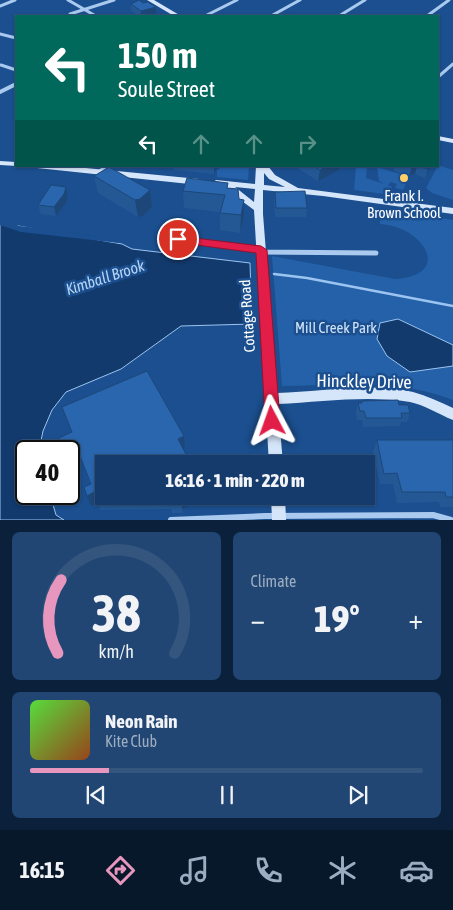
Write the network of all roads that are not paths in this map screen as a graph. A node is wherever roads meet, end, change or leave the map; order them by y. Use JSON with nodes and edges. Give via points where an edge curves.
{"nodes":[{"id":1,"x":16,"y":0,"type":"edge"},
{"id":2,"x":68,"y":0,"type":"edge"},
{"id":3,"x":114,"y":0,"type":"edge"},
{"id":4,"x":150,"y":0,"type":"edge"},
{"id":5,"x":237,"y":0,"type":"edge"},
{"id":6,"x":300,"y":0,"type":"edge"},
{"id":7,"x":365,"y":0,"type":"edge"},
{"id":8,"x":449,"y":0,"type":"edge"},
{"id":9,"x":0,"y":6,"type":"edge"},
{"id":10,"x":85,"y":9,"type":"junction"},
{"id":11,"x":70,"y":14,"type":"dead end"},
{"id":12,"x":94,"y":15,"type":"dead end"},
{"id":13,"x":173,"y":15,"type":"edge"},
{"id":14,"x":208,"y":15,"type":"edge"},
{"id":15,"x":273,"y":15,"type":"edge"},
{"id":16,"x":341,"y":15,"type":"edge"},
{"id":17,"x":428,"y":15,"type":"edge"},
{"id":18,"x":0,"y":34,"type":"edge"},
{"id":19,"x":8,"y":36,"type":"junction"},
{"id":20,"x":15,"y":38,"type":"edge"},
{"id":21,"x":0,"y":40,"type":"edge"},
{"id":22,"x":453,"y":64,"type":"edge"},
{"id":23,"x":1,"y":65,"type":"edge"},
{"id":24,"x":15,"y":70,"type":"edge"},
{"id":25,"x":439,"y":76,"type":"edge"},
{"id":26,"x":15,"y":84,"type":"edge"},
{"id":27,"x":0,"y":92,"type":"edge"},
{"id":28,"x":439,"y":138,"type":"edge"},
{"id":29,"x":453,"y":141,"type":"edge"},
{"id":30,"x":0,"y":163,"type":"edge"},
{"id":31,"x":15,"y":164,"type":"edge"},
{"id":32,"x":47,"y":167,"type":"edge"},
{"id":33,"x":106,"y":167,"type":"edge"},
{"id":34,"x":261,"y":167,"type":"edge"},
{"id":35,"x":262,"y":167,"type":"edge"},
{"id":36,"x":99,"y":172,"type":"junction"},
{"id":37,"x":193,"y":182,"type":"junction"},
{"id":38,"x":230,"y":188,"type":"junction"},
{"id":39,"x":260,"y":189,"type":"junction"},
{"id":40,"x":302,"y":191,"type":"junction"},
{"id":41,"x":359,"y":199,"type":"junction"},
{"id":42,"x":258,"y":209,"type":"junction"},
{"id":43,"x":453,"y":211,"type":"edge"},
{"id":44,"x":178,"y":239,"type":"dead end"},
{"id":45,"x":261,"y":251,"type":"junction"},
{"id":46,"x":376,"y":253,"type":"dead end"},
{"id":47,"x":271,"y":399,"type":"junction"},
{"id":48,"x":453,"y":414,"type":"edge"},
{"id":49,"x":275,"y":455,"type":"edge"},
{"id":50,"x":278,"y":505,"type":"edge"},
{"id":51,"x":279,"y":518,"type":"edge"},
{"id":52,"x":171,"y":520,"type":"edge"},
{"id":53,"x":451,"y":520,"type":"edge"}],
"edges":[{"from":1,"to":9,"type":"street"},
{"from":2,"to":10,"type":"street"},
{"from":3,"to":10,"type":"street"},
{"from":4,"to":13,"type":"main road"},
{"from":5,"to":14,"type":"street"},
{"from":6,"to":15,"type":"street"},
{"from":7,"to":16,"type":"street"},
{"from":8,"to":17,"type":"street"},
{"from":10,"to":11,"type":"street"},
{"from":10,"to":12,"type":"street"},
{"from":18,"to":19,"type":"street"},
{"from":19,"to":20,"type":"street"},
{"from":19,"to":21,"type":"street"},
{"from":22,"to":25,"type":"street"},
{"from":23,"to":24,"type":"street"},
{"from":26,"to":27,"type":"street"},
{"from":28,"to":29,"type":"main road"},
{"from":30,"to":31,"type":"main road"},
{"from":32,"to":36,"type":"main road"},
{"from":33,"to":36,"type":"street"},
{"from":34,"to":39,"type":"main road","name":"Cottage Road"},
{"from":35,"to":40,"type":"main road","via":[[272,177]]},
{"from":36,"to":37,"type":"main road"},
{"from":37,"to":38,"type":"main road"},
{"from":37,"to":39,"type":"main road"},
{"from":38,"to":39,"type":"main road"},
{"from":38,"to":42,"type":"main road"},
{"from":39,"to":40,"type":"main road"},
{"from":39,"to":41,"type":"main road","via":[[331,199]]},
{"from":39,"to":42,"type":"main road","name":"Cottage Road"},
{"from":40,"to":41,"type":"main road"},
{"from":41,"to":43,"type":"main road"},
{"from":42,"to":45,"type":"main road","name":"Cottage Road"},
{"from":44,"to":45,"type":"street"},
{"from":45,"to":46,"type":"street"},
{"from":45,"to":47,"type":"main road","name":"Cottage Road"},
{"from":47,"to":48,"type":"main road","name":"Hinckley Drive","via":[[356,395],[410,398]]},
{"from":47,"to":49,"type":"main road","name":"Cottage Road"},
{"from":50,"to":51,"type":"main road"},
{"from":51,"to":52,"type":"street"},
{"from":51,"to":53,"type":"street","via":[[433,516]]}]}
